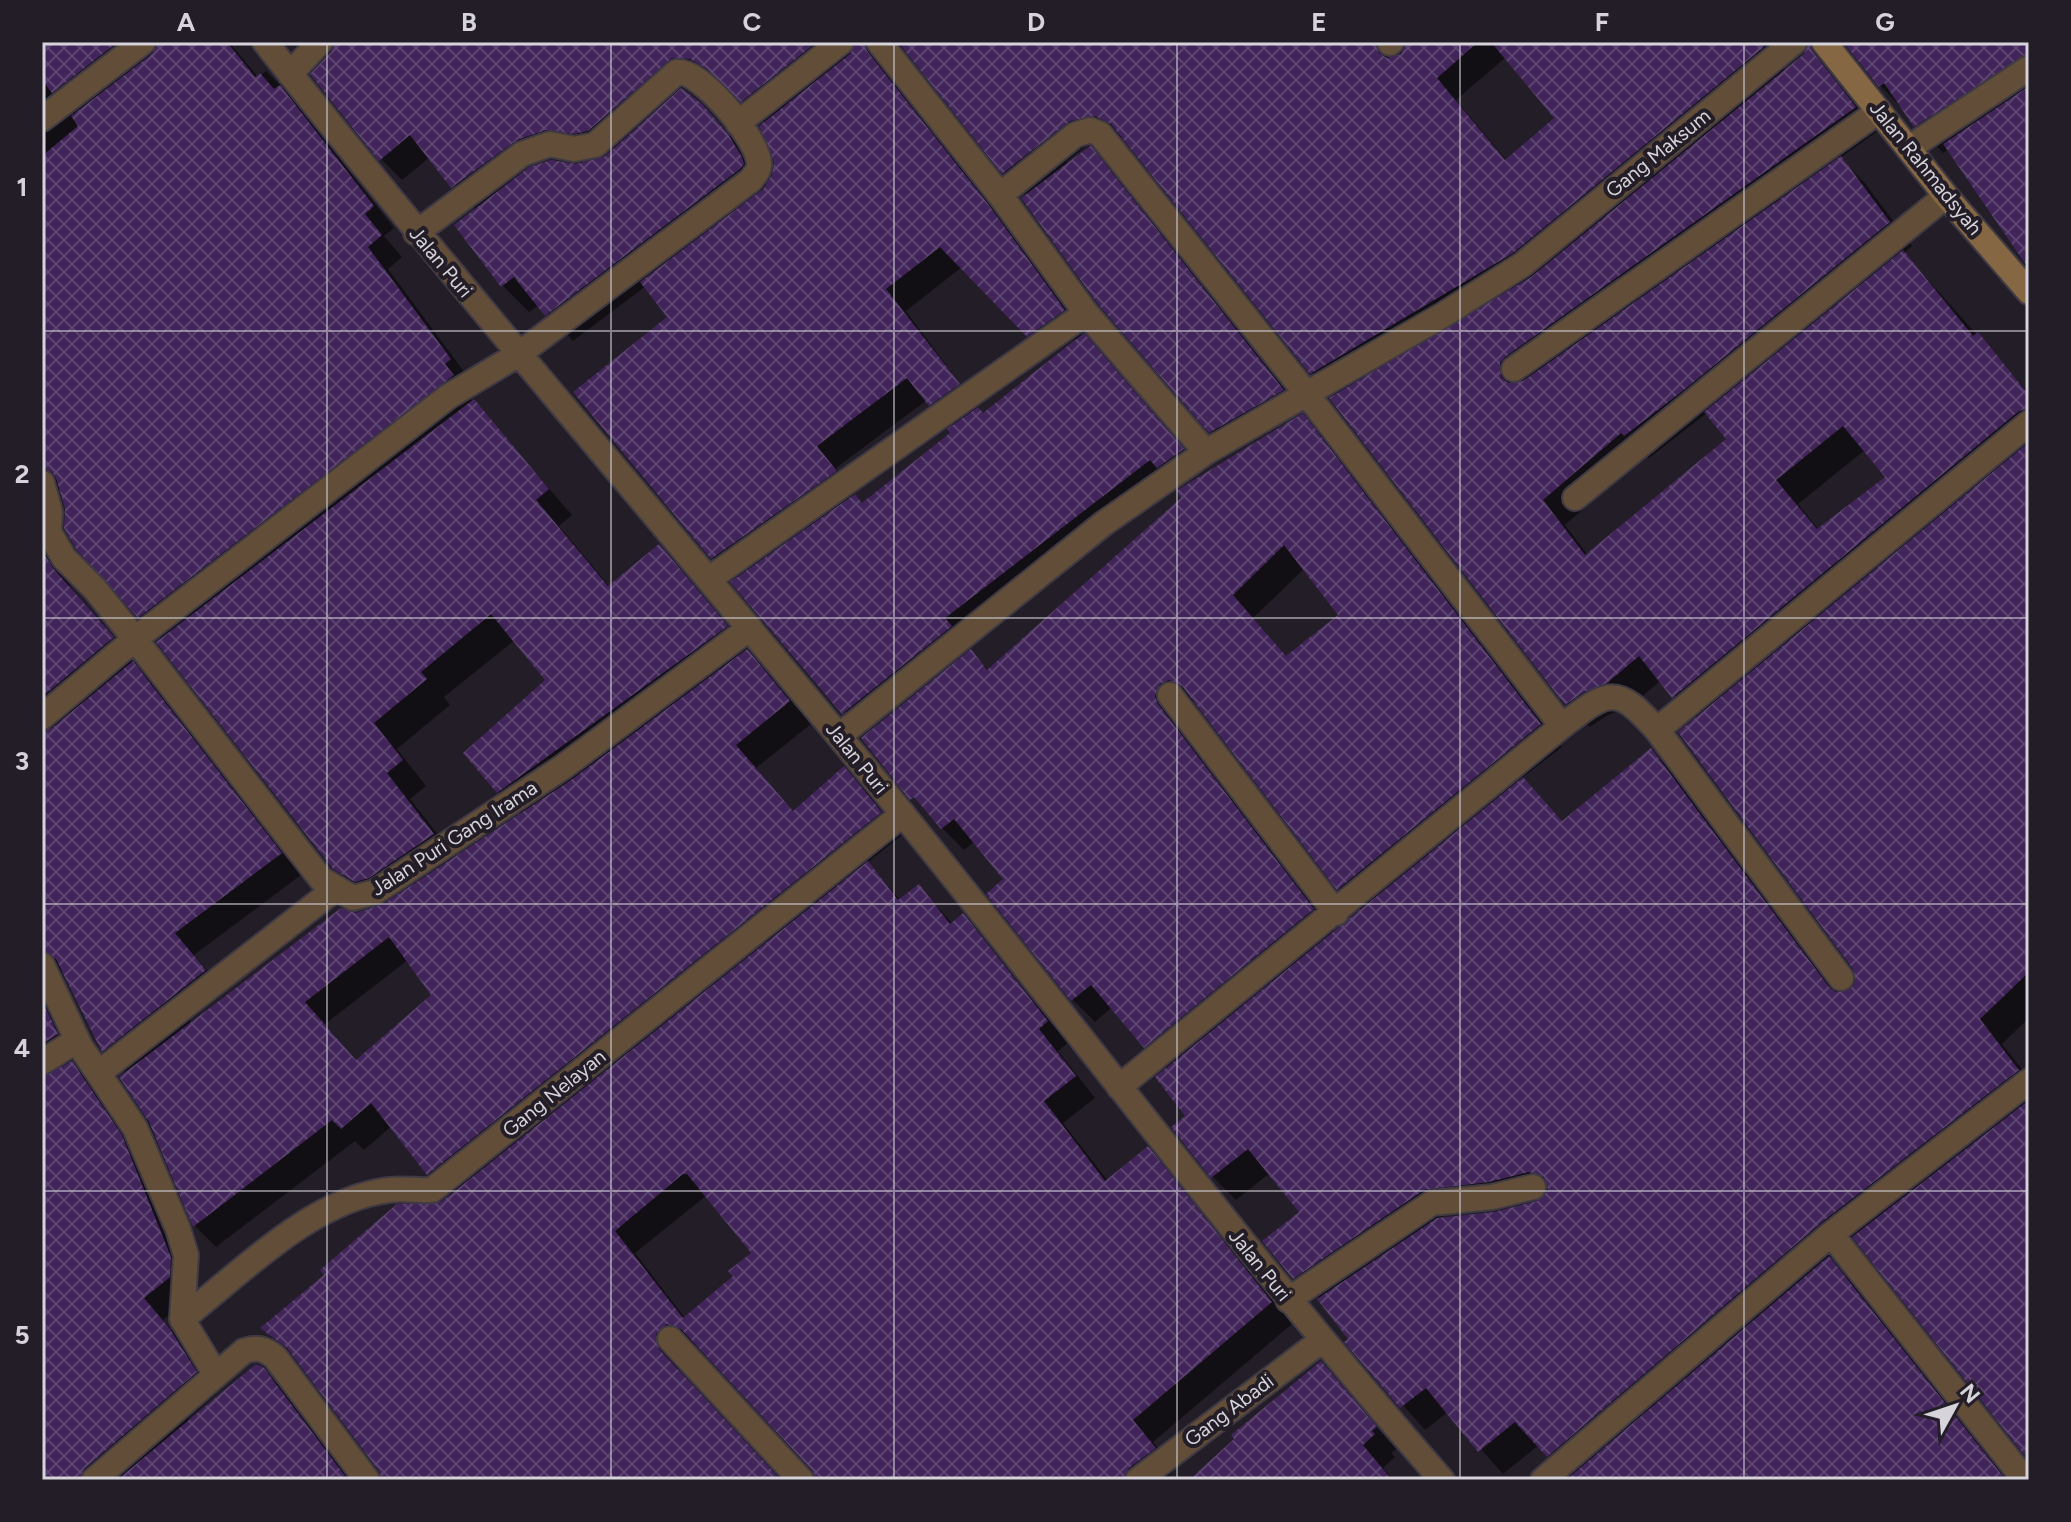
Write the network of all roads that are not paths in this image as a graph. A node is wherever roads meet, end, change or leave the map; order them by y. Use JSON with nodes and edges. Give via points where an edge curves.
{"nodes":[{"id":1,"x":143,"y":42,"type":"edge"},
{"id":2,"x":265,"y":42,"type":"edge"},
{"id":3,"x":320,"y":42,"type":"edge"},
{"id":4,"x":841,"y":42,"type":"edge"},
{"id":5,"x":879,"y":42,"type":"edge"},
{"id":6,"x":1794,"y":42,"type":"edge"},
{"id":7,"x":1824,"y":42,"type":"edge"},
{"id":8,"x":2029,"y":68,"type":"edge"},
{"id":9,"x":290,"y":74,"type":"junction"},
{"id":10,"x":1879,"y":111,"type":"junction"},
{"id":11,"x":42,"y":119,"type":"edge"},
{"id":12,"x":738,"y":123,"type":"junction"},
{"id":13,"x":1909,"y":148,"type":"junction"},
{"id":14,"x":1000,"y":195,"type":"junction"},
{"id":15,"x":1946,"y":196,"type":"junction"},
{"id":16,"x":416,"y":233,"type":"junction"},
{"id":17,"x":2029,"y":292,"type":"edge"},
{"id":18,"x":1086,"y":313,"type":"junction"},
{"id":19,"x":519,"y":354,"type":"junction"},
{"id":20,"x":1514,"y":369,"type":"dead end"},
{"id":21,"x":1306,"y":393,"type":"junction"},
{"id":22,"x":2029,"y":423,"type":"edge"},
{"id":23,"x":1206,"y":452,"type":"junction"},
{"id":24,"x":42,"y":483,"type":"edge"},
{"id":25,"x":1575,"y":498,"type":"dead end"},
{"id":26,"x":709,"y":579,"type":"junction"},
{"id":27,"x":750,"y":628,"type":"junction"},
{"id":28,"x":135,"y":639,"type":"junction"},
{"id":29,"x":1170,"y":695,"type":"dead end"},
{"id":30,"x":42,"y":717,"type":"edge"},
{"id":31,"x":1562,"y":726,"type":"junction"},
{"id":32,"x":1657,"y":730,"type":"junction"},
{"id":33,"x":839,"y":736,"type":"junction"},
{"id":34,"x":903,"y":814,"type":"junction"},
{"id":35,"x":334,"y":890,"type":"junction"},
{"id":36,"x":1336,"y":913,"type":"junction"},
{"id":37,"x":42,"y":965,"type":"edge"},
{"id":38,"x":1841,"y":978,"type":"dead end"},
{"id":39,"x":80,"y":1046,"type":"junction"},
{"id":40,"x":42,"y":1062,"type":"edge"},
{"id":41,"x":100,"y":1072,"type":"junction"},
{"id":42,"x":2029,"y":1081,"type":"edge"},
{"id":43,"x":1119,"y":1087,"type":"junction"},
{"id":44,"x":1533,"y":1187,"type":"dead end"},
{"id":45,"x":1831,"y":1234,"type":"junction"},
{"id":46,"x":1288,"y":1300,"type":"junction"},
{"id":47,"x":182,"y":1319,"type":"junction"},
{"id":48,"x":670,"y":1339,"type":"dead end"},
{"id":49,"x":1321,"y":1341,"type":"junction"},
{"id":50,"x":216,"y":1375,"type":"junction"},
{"id":51,"x":94,"y":1480,"type":"edge"},
{"id":52,"x":367,"y":1480,"type":"edge"},
{"id":53,"x":801,"y":1480,"type":"edge"},
{"id":54,"x":1138,"y":1480,"type":"edge"},
{"id":55,"x":1442,"y":1480,"type":"edge"},
{"id":56,"x":1543,"y":1480,"type":"edge"},
{"id":57,"x":2025,"y":1480,"type":"edge"}],
"edges":[{"from":1,"to":11,"type":"street"},
{"from":2,"to":9,"type":"street","name":"Jalan Puri"},
{"from":3,"to":9,"type":"street"},
{"from":4,"to":12,"type":"street"},
{"from":5,"to":14,"type":"street"},
{"from":6,"to":21,"type":"street","name":"Gang Maksum","via":[[1522,265]]},
{"from":7,"to":10,"type":"street","name":"Jalan Rahmadsyah"},
{"from":8,"to":13,"type":"street"},
{"from":9,"to":16,"type":"street","name":"Jalan Puri"},
{"from":10,"to":13,"type":"street","name":"Jalan Rahmadsyah"},
{"from":10,"to":20,"type":"street"},
{"from":12,"to":16,"type":"street","via":[[698,77],[677,72],[595,145],[574,149],[550,144],[522,154]]},
{"from":12,"to":19,"type":"street","via":[[759,159],[751,180]]},
{"from":13,"to":15,"type":"street","name":"Jalan Rahmadsyah"},
{"from":14,"to":18,"type":"street"},
{"from":14,"to":21,"type":"street","via":[[1075,135],[1090,130],[1100,134]]},
{"from":15,"to":17,"type":"street","name":"Jalan Rahmadsyah"},
{"from":15,"to":25,"type":"street"},
{"from":16,"to":19,"type":"street","name":"Jalan Puri"},
{"from":18,"to":23,"type":"street"},
{"from":18,"to":26,"type":"street"},
{"from":19,"to":26,"type":"street","name":"Jalan Puri"},
{"from":19,"to":28,"type":"street","via":[[449,396]]},
{"from":21,"to":23,"type":"street","name":"Gang Maksum"},
{"from":21,"to":31,"type":"street"},
{"from":22,"to":32,"type":"street"},
{"from":23,"to":33,"type":"street","name":"Gang Maksum","via":[[1103,524]]},
{"from":24,"to":28,"type":"street","via":[[49,532],[64,558]]},
{"from":26,"to":27,"type":"street","name":"Jalan Puri"},
{"from":27,"to":33,"type":"street","name":"Jalan Puri"},
{"from":27,"to":35,"type":"street","name":"Jalan Puri Gang Irama","via":[[575,758],[375,892],[359,898]]},
{"from":28,"to":30,"type":"street"},
{"from":28,"to":35,"type":"street"},
{"from":29,"to":36,"type":"street"},
{"from":31,"to":32,"type":"street","via":[[1593,702],[1613,696],[1633,702]]},
{"from":31,"to":36,"type":"street"},
{"from":32,"to":38,"type":"street"},
{"from":33,"to":34,"type":"street","name":"Jalan Puri"},
{"from":34,"to":43,"type":"street","name":"Jalan Puri"},
{"from":34,"to":47,"type":"street","name":"Gang Nelayan","via":[[432,1190],[390,1189],[341,1203],[302,1224]]},
{"from":35,"to":41,"type":"street"},
{"from":36,"to":43,"type":"street"},
{"from":37,"to":39,"type":"street"},
{"from":39,"to":40,"type":"street","via":[[71,1044]]},
{"from":39,"to":41,"type":"street"},
{"from":41,"to":47,"type":"street","via":[[135,1128],[186,1248]]},
{"from":42,"to":45,"type":"street"},
{"from":43,"to":46,"type":"street","name":"Jalan Puri"},
{"from":44,"to":46,"type":"street","via":[[1432,1203]]},
{"from":45,"to":56,"type":"street"},
{"from":45,"to":57,"type":"street"},
{"from":46,"to":49,"type":"street","name":"Jalan Puri"},
{"from":47,"to":50,"type":"street"},
{"from":48,"to":53,"type":"street"},
{"from":49,"to":54,"type":"street","name":"Gang Abadi"},
{"from":49,"to":55,"type":"street","name":"Jalan Puri"},
{"from":50,"to":51,"type":"street"},
{"from":50,"to":52,"type":"street","via":[[244,1351],[261,1349],[275,1357]]}]}
